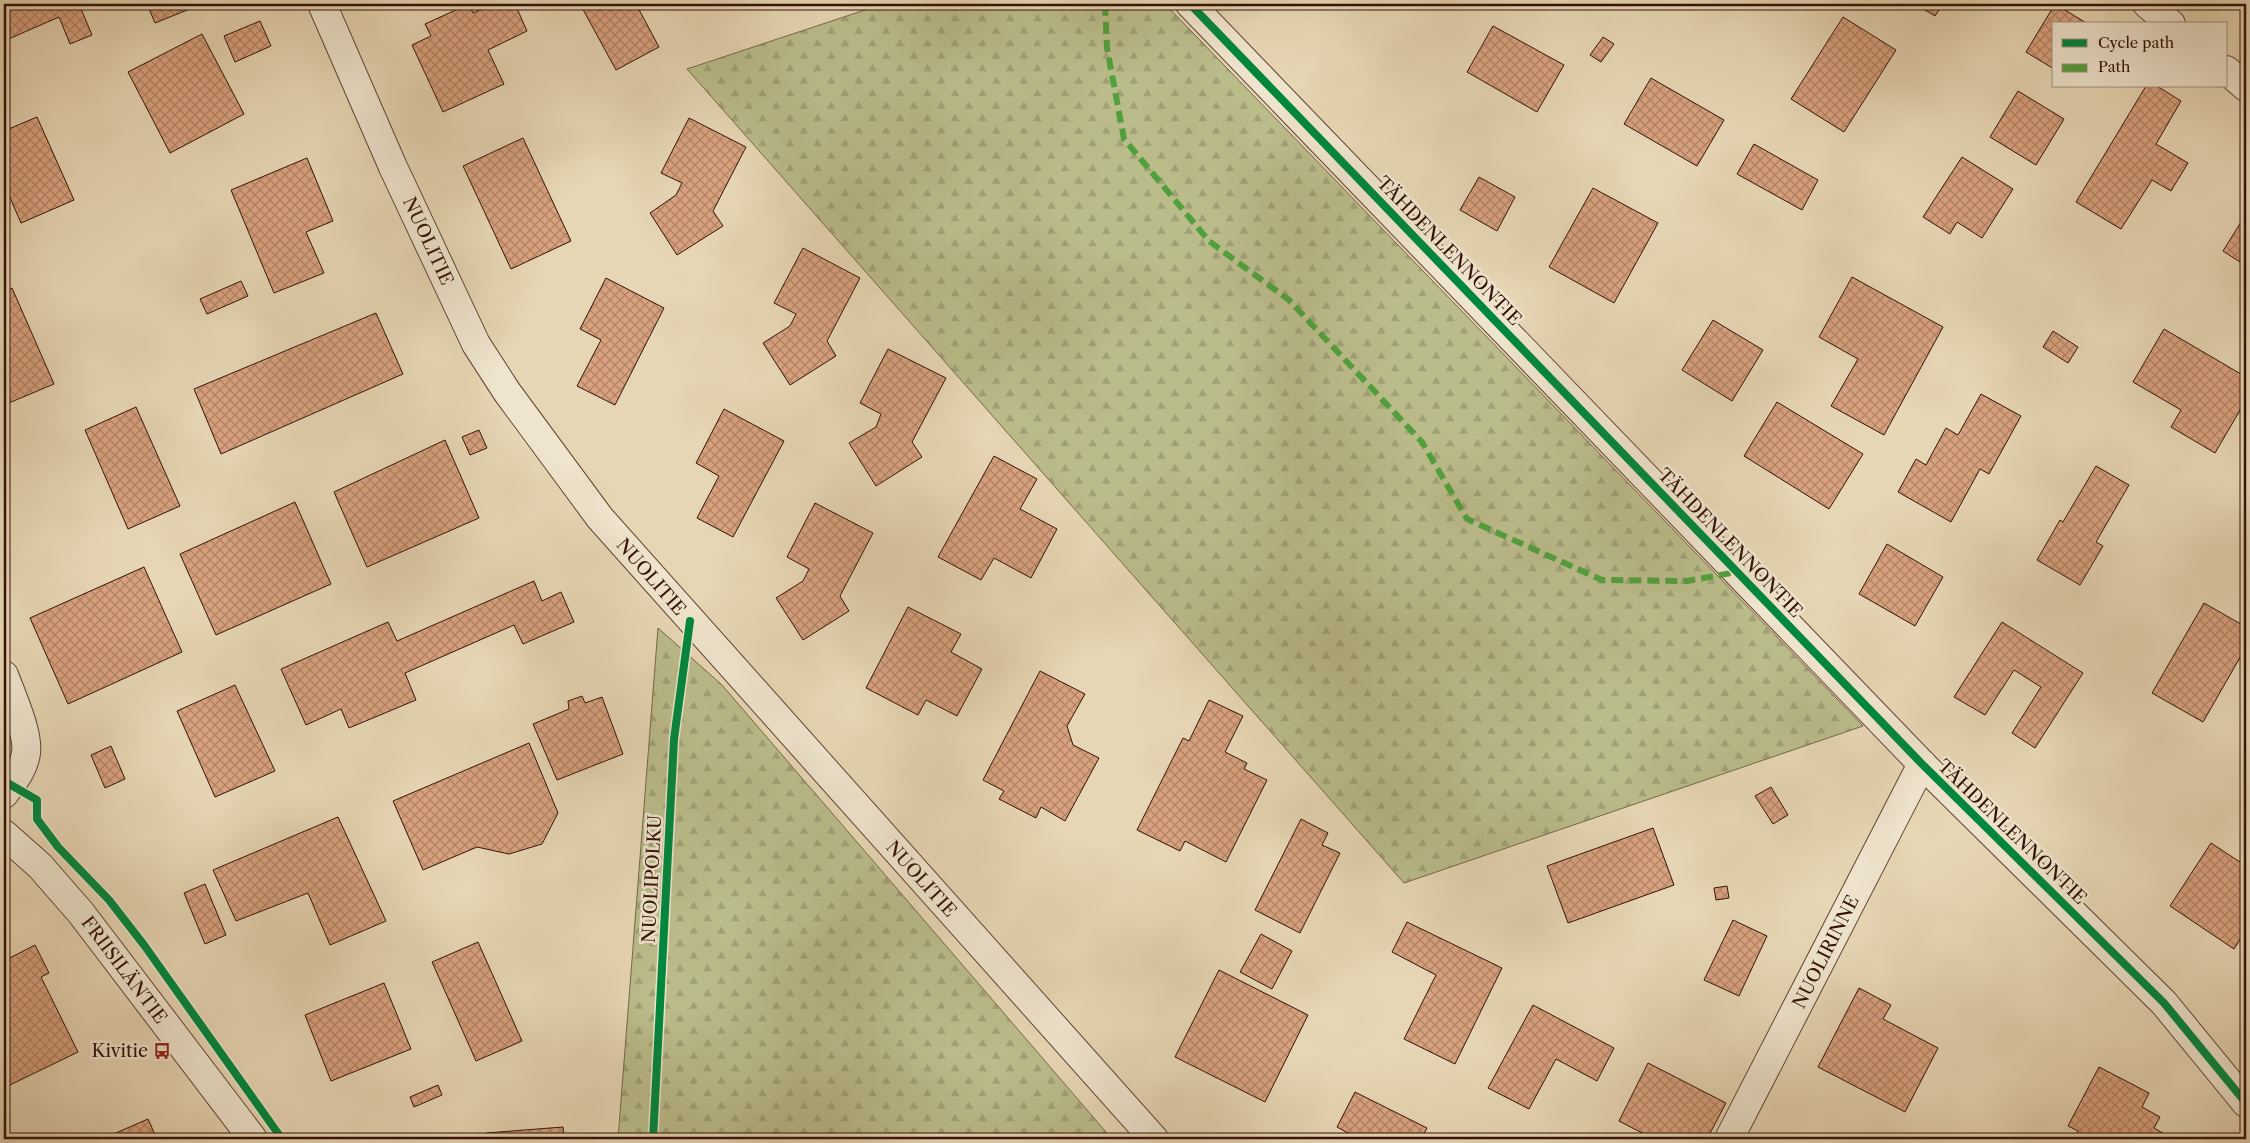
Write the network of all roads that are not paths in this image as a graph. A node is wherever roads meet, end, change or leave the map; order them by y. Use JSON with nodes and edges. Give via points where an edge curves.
{"nodes":[{"id":1,"x":322,"y":4,"type":"edge"},
{"id":2,"x":1190,"y":4,"type":"edge"},
{"id":3,"x":2148,"y":4,"type":"edge"},
{"id":4,"x":2169,"y":22,"type":"edge"},
{"id":5,"x":2228,"y":72,"type":"edge"},
{"id":6,"x":2246,"y":86,"type":"edge"},
{"id":7,"x":4,"y":675,"type":"edge"},
{"id":8,"x":1922,"y":764,"type":"junction"},
{"id":9,"x":4,"y":794,"type":"edge"},
{"id":10,"x":4,"y":834,"type":"edge"},
{"id":11,"x":2246,"y":1103,"type":"edge"},
{"id":12,"x":253,"y":1139,"type":"edge"},
{"id":13,"x":1154,"y":1139,"type":"edge"},
{"id":14,"x":1729,"y":1139,"type":"edge"}],
"edges":[{"from":1,"to":13,"type":"street","name":"NUOLITIE","via":[[393,167],[476,344],[594,511]]},
{"from":2,"to":8,"type":"street","name":"TÄHDENLENNONTIE"},
{"from":3,"to":4,"type":"street"},
{"from":5,"to":6,"type":"street"},
{"from":7,"to":9,"type":"street","via":[[20,718],[27,752],[22,768]]},
{"from":8,"to":11,"type":"street","name":"TÄHDENLENNONTIE","via":[[2164,1003]]},
{"from":8,"to":14,"type":"street","name":"NUOLIRINNE"},
{"from":10,"to":12,"type":"street","name":"FRIISILÄNTIE","via":[[40,866],[80,912]]}]}
